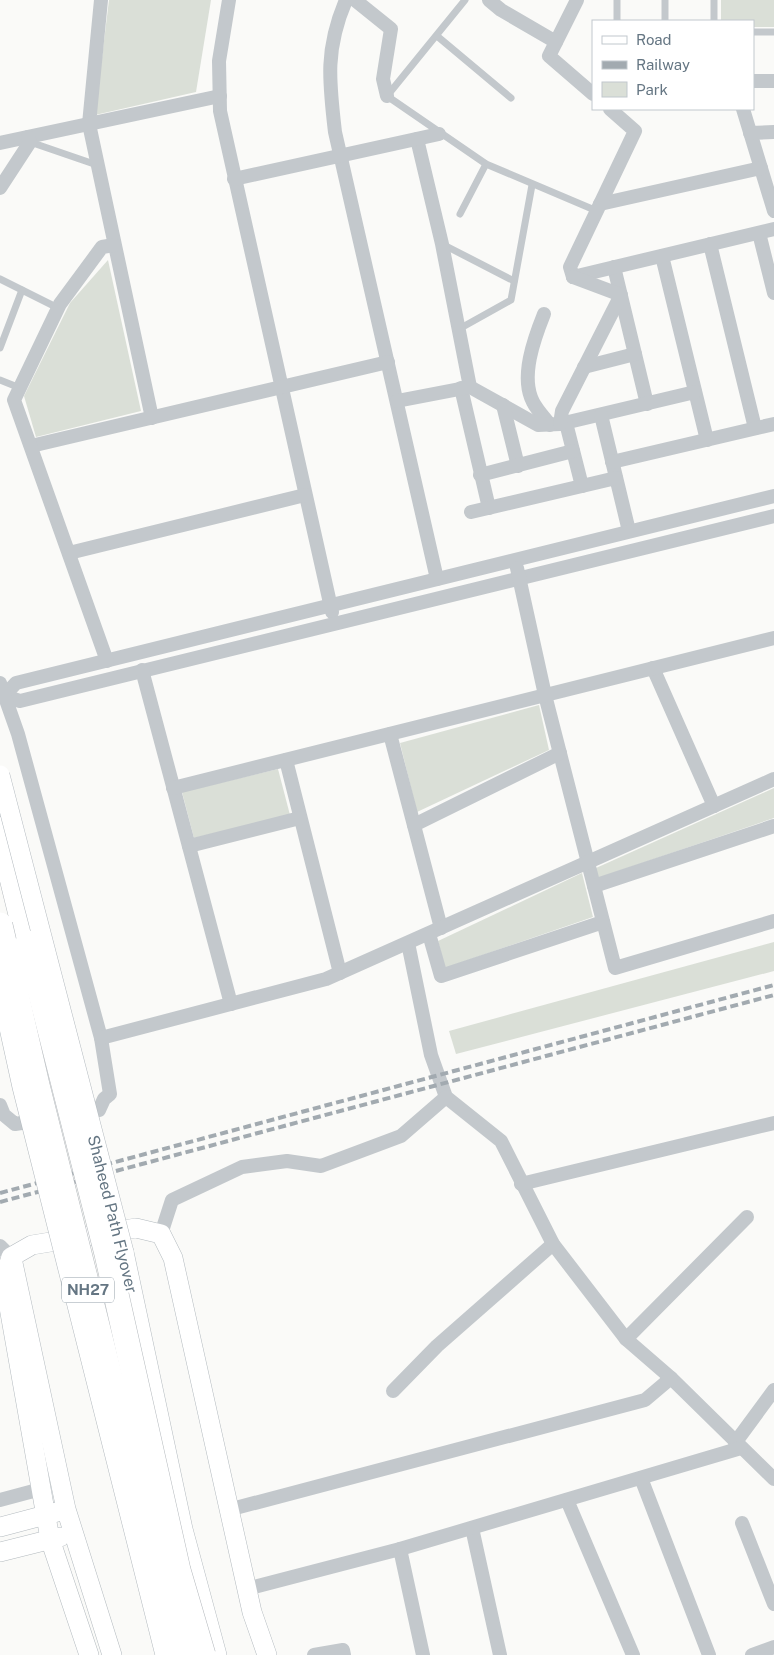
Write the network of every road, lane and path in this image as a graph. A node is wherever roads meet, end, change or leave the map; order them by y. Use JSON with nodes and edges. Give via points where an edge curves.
{"nodes":[{"id":1,"x":101,"y":0,"type":"edge"},
{"id":2,"x":229,"y":0,"type":"edge"},
{"id":3,"x":346,"y":0,"type":"edge"},
{"id":4,"x":355,"y":0,"type":"edge"},
{"id":5,"x":466,"y":0,"type":"edge"},
{"id":6,"x":489,"y":0,"type":"edge"},
{"id":7,"x":577,"y":0,"type":"edge"},
{"id":8,"x":617,"y":0,"type":"edge"},
{"id":9,"x":665,"y":0,"type":"edge"},
{"id":10,"x":714,"y":0,"type":"edge"},
{"id":11,"x":617,"y":20,"type":"edge"},
{"id":12,"x":665,"y":20,"type":"edge"},
{"id":13,"x":714,"y":20,"type":"edge"},
{"id":14,"x":754,"y":32,"type":"edge"},
{"id":15,"x":774,"y":32,"type":"edge"},
{"id":16,"x":437,"y":36,"type":"junction"},
{"id":17,"x":556,"y":42,"type":"junction"},
{"id":18,"x":774,"y":80,"type":"edge"},
{"id":19,"x":754,"y":81,"type":"edge"},
{"id":20,"x":587,"y":84,"type":"edge"},
{"id":21,"x":220,"y":96,"type":"junction"},
{"id":22,"x":387,"y":96,"type":"junction"},
{"id":23,"x":511,"y":98,"type":"dead end"},
{"id":24,"x":611,"y":110,"type":"edge"},
{"id":25,"x":743,"y":110,"type":"edge"},
{"id":26,"x":89,"y":124,"type":"junction"},
{"id":27,"x":774,"y":132,"type":"edge"},
{"id":28,"x":750,"y":133,"type":"junction"},
{"id":29,"x":439,"y":134,"type":"junction"},
{"id":30,"x":417,"y":139,"type":"junction"},
{"id":31,"x":29,"y":140,"type":"junction"},
{"id":32,"x":0,"y":143,"type":"edge"},
{"id":33,"x":341,"y":156,"type":"junction"},
{"id":34,"x":486,"y":164,"type":"junction"},
{"id":35,"x":97,"y":165,"type":"junction"},
{"id":36,"x":761,"y":168,"type":"junction"},
{"id":37,"x":234,"y":179,"type":"junction"},
{"id":38,"x":532,"y":185,"type":"junction"},
{"id":39,"x":0,"y":188,"type":"edge"},
{"id":40,"x":598,"y":208,"type":"junction"},
{"id":41,"x":774,"y":211,"type":"edge"},
{"id":42,"x":460,"y":214,"type":"dead end"},
{"id":43,"x":774,"y":229,"type":"edge"},
{"id":44,"x":759,"y":233,"type":"junction"},
{"id":45,"x":442,"y":244,"type":"junction"},
{"id":46,"x":710,"y":244,"type":"junction"},
{"id":47,"x":114,"y":245,"type":"junction"},
{"id":48,"x":662,"y":256,"type":"junction"},
{"id":49,"x":614,"y":267,"type":"junction"},
{"id":50,"x":572,"y":277,"type":"junction"},
{"id":51,"x":0,"y":279,"type":"edge"},
{"id":52,"x":514,"y":282,"type":"junction"},
{"id":53,"x":773,"y":287,"type":"edge"},
{"id":54,"x":22,"y":290,"type":"junction"},
{"id":55,"x":621,"y":295,"type":"junction"},
{"id":56,"x":58,"y":308,"type":"junction"},
{"id":57,"x":544,"y":314,"type":"dead end"},
{"id":58,"x":459,"y":329,"type":"junction"},
{"id":59,"x":0,"y":348,"type":"edge"},
{"id":60,"x":635,"y":354,"type":"junction"},
{"id":61,"x":388,"y":362,"type":"junction"},
{"id":62,"x":584,"y":367,"type":"junction"},
{"id":63,"x":0,"y":380,"type":"edge"},
{"id":64,"x":20,"y":388,"type":"junction"},
{"id":65,"x":281,"y":388,"type":"junction"},
{"id":66,"x":465,"y":388,"type":"junction"},
{"id":67,"x":695,"y":392,"type":"junction"},
{"id":68,"x":397,"y":401,"type":"junction"},
{"id":69,"x":647,"y":404,"type":"junction"},
{"id":70,"x":503,"y":405,"type":"junction"},
{"id":71,"x":601,"y":415,"type":"junction"},
{"id":72,"x":152,"y":418,"type":"junction"},
{"id":73,"x":559,"y":424,"type":"junction"},
{"id":74,"x":774,"y":424,"type":"edge"},
{"id":75,"x":755,"y":428,"type":"junction"},
{"id":76,"x":707,"y":440,"type":"junction"},
{"id":77,"x":31,"y":446,"type":"junction"},
{"id":78,"x":574,"y":451,"type":"junction"},
{"id":79,"x":612,"y":462,"type":"junction"},
{"id":80,"x":518,"y":466,"type":"junction"},
{"id":81,"x":480,"y":475,"type":"junction"},
{"id":82,"x":616,"y":478,"type":"junction"},
{"id":83,"x":582,"y":486,"type":"junction"},
{"id":84,"x":306,"y":496,"type":"junction"},
{"id":85,"x":774,"y":496,"type":"edge"},
{"id":86,"x":489,"y":508,"type":"junction"},
{"id":87,"x":471,"y":512,"type":"dead end"},
{"id":88,"x":774,"y":516,"type":"edge"},
{"id":89,"x":630,"y":532,"type":"junction"},
{"id":90,"x":69,"y":553,"type":"junction"},
{"id":91,"x":515,"y":559,"type":"junction"},
{"id":92,"x":437,"y":578,"type":"junction"},
{"id":93,"x":519,"y":578,"type":"junction"},
{"id":94,"x":330,"y":605,"type":"junction"},
{"id":95,"x":334,"y":623,"type":"junction"},
{"id":96,"x":774,"y":638,"type":"edge"},
{"id":97,"x":107,"y":661,"type":"junction"},
{"id":98,"x":652,"y":668,"type":"junction"},
{"id":99,"x":142,"y":670,"type":"junction"},
{"id":100,"x":2,"y":689,"type":"edge"},
{"id":101,"x":545,"y":695,"type":"junction"},
{"id":102,"x":390,"y":734,"type":"junction"},
{"id":103,"x":560,"y":753,"type":"junction"},
{"id":104,"x":286,"y":760,"type":"junction"},
{"id":105,"x":0,"y":775,"type":"edge"},
{"id":106,"x":774,"y":778,"type":"edge"},
{"id":107,"x":173,"y":788,"type":"junction"},
{"id":108,"x":714,"y":806,"type":"junction"},
{"id":109,"x":300,"y":818,"type":"junction"},
{"id":110,"x":414,"y":825,"type":"junction"},
{"id":111,"x":774,"y":826,"type":"edge"},
{"id":112,"x":0,"y":829,"type":"edge"},
{"id":113,"x":188,"y":846,"type":"junction"},
{"id":114,"x":588,"y":862,"type":"junction"},
{"id":115,"x":29,"y":885,"type":"junction"},
{"id":116,"x":594,"y":886,"type":"junction"},
{"id":117,"x":774,"y":921,"type":"edge"},
{"id":118,"x":604,"y":922,"type":"junction"},
{"id":119,"x":0,"y":925,"type":"edge"},
{"id":120,"x":435,"y":931,"type":"junction"},
{"id":121,"x":28,"y":943,"type":"junction"},
{"id":122,"x":408,"y":943,"type":"junction"},
{"id":123,"x":340,"y":973,"type":"junction"},
{"id":124,"x":0,"y":987,"type":"edge"},
{"id":125,"x":231,"y":1004,"type":"junction"},
{"id":126,"x":101,"y":1038,"type":"junction"},
{"id":127,"x":446,"y":1097,"type":"junction"},
{"id":128,"x":0,"y":1105,"type":"edge"},
{"id":129,"x":774,"y":1122,"type":"edge"},
{"id":130,"x":521,"y":1184,"type":"junction"},
{"id":131,"x":747,"y":1216,"type":"dead end"},
{"id":132,"x":161,"y":1234,"type":"junction"},
{"id":133,"x":553,"y":1244,"type":"junction"},
{"id":134,"x":5,"y":1252,"type":"edge"},
{"id":135,"x":626,"y":1339,"type":"junction"},
{"id":136,"x":671,"y":1378,"type":"junction"},
{"id":137,"x":774,"y":1390,"type":"edge"},
{"id":138,"x":393,"y":1391,"type":"dead end"},
{"id":139,"x":738,"y":1446,"type":"junction"},
{"id":140,"x":641,"y":1478,"type":"junction"},
{"id":141,"x":774,"y":1479,"type":"edge"},
{"id":142,"x":40,"y":1488,"type":"junction"},
{"id":143,"x":0,"y":1500,"type":"edge"},
{"id":144,"x":567,"y":1500,"type":"junction"},
{"id":145,"x":66,"y":1509,"type":"junction"},
{"id":146,"x":228,"y":1510,"type":"junction"},
{"id":147,"x":45,"y":1515,"type":"junction"},
{"id":148,"x":742,"y":1523,"type":"dead end"},
{"id":149,"x":0,"y":1527,"type":"edge"},
{"id":150,"x":472,"y":1528,"type":"junction"},
{"id":151,"x":134,"y":1529,"type":"junction"},
{"id":152,"x":73,"y":1533,"type":"junction"},
{"id":153,"x":50,"y":1539,"type":"junction"},
{"id":154,"x":400,"y":1549,"type":"junction"},
{"id":155,"x":0,"y":1552,"type":"edge"},
{"id":156,"x":155,"y":1559,"type":"junction"},
{"id":157,"x":246,"y":1589,"type":"junction"},
{"id":158,"x":774,"y":1604,"type":"edge"},
{"id":159,"x":180,"y":1614,"type":"junction"},
{"id":160,"x":774,"y":1647,"type":"edge"},
{"id":161,"x":170,"y":1652,"type":"edge"},
{"id":162,"x":89,"y":1655,"type":"edge"},
{"id":163,"x":112,"y":1655,"type":"edge"},
{"id":164,"x":203,"y":1655,"type":"edge"},
{"id":165,"x":217,"y":1655,"type":"edge"},
{"id":166,"x":267,"y":1655,"type":"edge"},
{"id":167,"x":314,"y":1655,"type":"edge"},
{"id":168,"x":344,"y":1655,"type":"edge"},
{"id":169,"x":423,"y":1655,"type":"edge"},
{"id":170,"x":500,"y":1655,"type":"edge"},
{"id":171,"x":633,"y":1655,"type":"edge"},
{"id":172,"x":710,"y":1655,"type":"edge"},
{"id":173,"x":752,"y":1655,"type":"edge"}],
"edges":[{"from":1,"to":26,"type":"street"},
{"from":2,"to":21,"type":"street","via":[[219,61]]},
{"from":3,"to":33,"type":"street","via":[[335,27],[329,82]]},
{"from":4,"to":22,"type":"street","via":[[391,29],[383,79]]},
{"from":5,"to":16,"type":"lane"},
{"from":6,"to":17,"type":"street"},
{"from":7,"to":17,"type":"street"},
{"from":8,"to":11,"type":"lane"},
{"from":9,"to":12,"type":"lane"},
{"from":10,"to":13,"type":"lane"},
{"from":14,"to":15,"type":"lane"},
{"from":16,"to":22,"type":"lane"},
{"from":16,"to":23,"type":"lane"},
{"from":17,"to":20,"type":"street","via":[[549,56]]},
{"from":18,"to":19,"type":"street"},
{"from":21,"to":26,"type":"street"},
{"from":21,"to":37,"type":"street"},
{"from":22,"to":29,"type":"lane"},
{"from":24,"to":40,"type":"street","via":[[635,131]]},
{"from":25,"to":28,"type":"street"},
{"from":26,"to":31,"type":"street"},
{"from":26,"to":35,"type":"street"},
{"from":27,"to":28,"type":"street"},
{"from":28,"to":36,"type":"street"},
{"from":29,"to":30,"type":"street"},
{"from":29,"to":34,"type":"lane"},
{"from":30,"to":33,"type":"street"},
{"from":30,"to":45,"type":"street"},
{"from":31,"to":32,"type":"street"},
{"from":31,"to":35,"type":"lane"},
{"from":31,"to":39,"type":"street"},
{"from":33,"to":37,"type":"street"},
{"from":33,"to":61,"type":"street"},
{"from":34,"to":38,"type":"lane"},
{"from":34,"to":42,"type":"lane"},
{"from":35,"to":47,"type":"street"},
{"from":36,"to":40,"type":"street"},
{"from":36,"to":41,"type":"street"},
{"from":37,"to":65,"type":"street"},
{"from":38,"to":40,"type":"lane"},
{"from":38,"to":52,"type":"lane"},
{"from":40,"to":50,"type":"street","via":[[570,267]]},
{"from":43,"to":44,"type":"street"},
{"from":44,"to":46,"type":"street"},
{"from":44,"to":53,"type":"street"},
{"from":45,"to":52,"type":"lane"},
{"from":45,"to":58,"type":"street"},
{"from":46,"to":48,"type":"street"},
{"from":46,"to":75,"type":"street"},
{"from":47,"to":56,"type":"street","via":[[102,247]]},
{"from":47,"to":72,"type":"street"},
{"from":48,"to":49,"type":"street"},
{"from":48,"to":67,"type":"street"},
{"from":49,"to":50,"type":"street"},
{"from":49,"to":55,"type":"street"},
{"from":50,"to":55,"type":"street"},
{"from":51,"to":54,"type":"lane"},
{"from":52,"to":58,"type":"lane","via":[[511,300]]},
{"from":54,"to":56,"type":"lane"},
{"from":54,"to":59,"type":"lane"},
{"from":55,"to":60,"type":"street"},
{"from":55,"to":62,"type":"street"},
{"from":56,"to":64,"type":"street"},
{"from":57,"to":73,"type":"street","via":[[527,378],[533,401]]},
{"from":58,"to":66,"type":"street"},
{"from":60,"to":62,"type":"street"},
{"from":60,"to":69,"type":"street"},
{"from":61,"to":65,"type":"street"},
{"from":61,"to":68,"type":"street"},
{"from":62,"to":73,"type":"street"},
{"from":63,"to":64,"type":"lane"},
{"from":64,"to":77,"type":"street","via":[[14,400]]},
{"from":65,"to":72,"type":"street"},
{"from":65,"to":84,"type":"street"},
{"from":66,"to":68,"type":"street"},
{"from":66,"to":70,"type":"street"},
{"from":66,"to":81,"type":"street"},
{"from":67,"to":69,"type":"street"},
{"from":67,"to":76,"type":"street"},
{"from":68,"to":92,"type":"street"},
{"from":69,"to":71,"type":"street"},
{"from":70,"to":73,"type":"street","via":[[538,425]]},
{"from":70,"to":80,"type":"street"},
{"from":71,"to":73,"type":"street"},
{"from":71,"to":79,"type":"street"},
{"from":72,"to":77,"type":"street"},
{"from":73,"to":78,"type":"street"},
{"from":74,"to":75,"type":"street"},
{"from":75,"to":76,"type":"street"},
{"from":76,"to":79,"type":"street"},
{"from":77,"to":90,"type":"street"},
{"from":78,"to":80,"type":"street"},
{"from":78,"to":83,"type":"street"},
{"from":79,"to":82,"type":"street"},
{"from":80,"to":81,"type":"street"},
{"from":81,"to":86,"type":"street"},
{"from":82,"to":83,"type":"street"},
{"from":82,"to":89,"type":"street"},
{"from":83,"to":86,"type":"street"},
{"from":84,"to":90,"type":"street"},
{"from":84,"to":94,"type":"street"},
{"from":85,"to":89,"type":"street"},
{"from":86,"to":87,"type":"street"},
{"from":88,"to":93,"type":"street"},
{"from":89,"to":91,"type":"street"},
{"from":90,"to":97,"type":"street"},
{"from":91,"to":92,"type":"street"},
{"from":91,"to":93,"type":"street"},
{"from":92,"to":94,"type":"street"},
{"from":93,"to":95,"type":"street"},
{"from":93,"to":101,"type":"street"},
{"from":94,"to":95,"type":"street"},
{"from":94,"to":97,"type":"street"},
{"from":95,"to":99,"type":"street"},
{"from":96,"to":98,"type":"street"},
{"from":97,"to":100,"type":"street"},
{"from":98,"to":101,"type":"street"},
{"from":98,"to":108,"type":"street"},
{"from":99,"to":100,"type":"street","via":[[20,701]]},
{"from":99,"to":107,"type":"street"},
{"from":100,"to":126,"type":"street","via":[[18,734]]},
{"from":101,"to":102,"type":"street"},
{"from":101,"to":103,"type":"street"},
{"from":102,"to":104,"type":"street"},
{"from":102,"to":110,"type":"street"},
{"from":103,"to":110,"type":"street"},
{"from":103,"to":114,"type":"street"},
{"from":104,"to":107,"type":"street"},
{"from":104,"to":109,"type":"street"},
{"from":105,"to":115,"type":"street","name":"Shaheed Path Flyover","bridge":true},
{"from":106,"to":108,"type":"street"},
{"from":107,"to":113,"type":"street"},
{"from":108,"to":114,"type":"street"},
{"from":109,"to":113,"type":"street"},
{"from":109,"to":123,"type":"street"},
{"from":110,"to":120,"type":"street"},
{"from":111,"to":116,"type":"street"},
{"from":112,"to":121,"type":"highway","name":"Shaheed Path Flyover","number":"NH27"},
{"from":113,"to":125,"type":"street"},
{"from":114,"to":116,"type":"street"},
{"from":114,"to":120,"type":"street"},
{"from":115,"to":121,"type":"highway","bridge":true},
{"from":115,"to":165,"type":"street","name":"Shaheed Path Flyover","bridge":true,"via":[[124,1252],[183,1529]]},
{"from":116,"to":118,"type":"street"},
{"from":117,"to":118,"type":"street","via":[[615,968]]},
{"from":118,"to":120,"type":"street","via":[[441,976]]},
{"from":119,"to":156,"type":"highway","name":"Shaheed Path Flyover","number":"NH27","bridge":true},
{"from":120,"to":122,"type":"street"},
{"from":121,"to":159,"type":"highway","name":"Shaheed Path Flyover","number":"NH27","bridge":true,"via":[[107,1254],[178,1570]]},
{"from":122,"to":123,"type":"street"},
{"from":122,"to":127,"type":"street","via":[[431,1054]]},
{"from":123,"to":125,"type":"street"},
{"from":124,"to":151,"type":"street","name":"Shaheed Path Flyover","bridge":true,"via":[[22,1087]]},
{"from":125,"to":126,"type":"street"},
{"from":126,"to":128,"type":"street","via":[[110,1094],[99,1110],[15,1124],[3,1114]]},
{"from":127,"to":130,"type":"street","via":[[501,1141]]},
{"from":127,"to":132,"type":"street","via":[[401,1136],[320,1166],[287,1160],[242,1167],[172,1200]]},
{"from":129,"to":130,"type":"street"},
{"from":130,"to":133,"type":"street"},
{"from":131,"to":135,"type":"street"},
{"from":132,"to":134,"type":"street","via":[[136,1228]]},
{"from":132,"to":146,"type":"street","via":[[173,1258]]},
{"from":133,"to":135,"type":"street"},
{"from":133,"to":138,"type":"street","via":[[444,1340]]},
{"from":134,"to":142,"type":"street","via":[[4,1279]]},
{"from":134,"to":145,"type":"street"},
{"from":135,"to":136,"type":"street"},
{"from":136,"to":139,"type":"street"},
{"from":136,"to":146,"type":"street","via":[[645,1400]]},
{"from":137,"to":139,"type":"street"},
{"from":139,"to":140,"type":"street"},
{"from":139,"to":141,"type":"street"},
{"from":140,"to":144,"type":"street"},
{"from":140,"to":172,"type":"street"},
{"from":142,"to":143,"type":"street"},
{"from":142,"to":147,"type":"street"},
{"from":144,"to":150,"type":"street"},
{"from":144,"to":171,"type":"street"},
{"from":145,"to":147,"type":"street"},
{"from":145,"to":152,"type":"street"},
{"from":146,"to":157,"type":"street"},
{"from":147,"to":149,"type":"street"},
{"from":147,"to":153,"type":"street"},
{"from":148,"to":158,"type":"street"},
{"from":150,"to":154,"type":"street"},
{"from":150,"to":170,"type":"street"},
{"from":151,"to":156,"type":"highway","bridge":true},
{"from":151,"to":161,"type":"street","name":"Shaheed Path Flyover","bridge":true},
{"from":152,"to":153,"type":"street"},
{"from":152,"to":163,"type":"street"},
{"from":153,"to":155,"type":"street"},
{"from":153,"to":162,"type":"street"},
{"from":154,"to":157,"type":"street"},
{"from":154,"to":169,"type":"street"},
{"from":156,"to":159,"type":"highway","name":"Shaheed Path Flyover","number":"NH27","bridge":true},
{"from":157,"to":166,"type":"street"},
{"from":159,"to":161,"type":"highway","name":"Shaheed Path Flyover","number":"NH27","bridge":true},
{"from":159,"to":164,"type":"highway","name":"Shaheed Path Flyover","number":"NH27","bridge":true},
{"from":159,"to":165,"type":"highway"},
{"from":160,"to":173,"type":"street"},
{"from":167,"to":168,"type":"street","via":[[342,1650]]}]}
